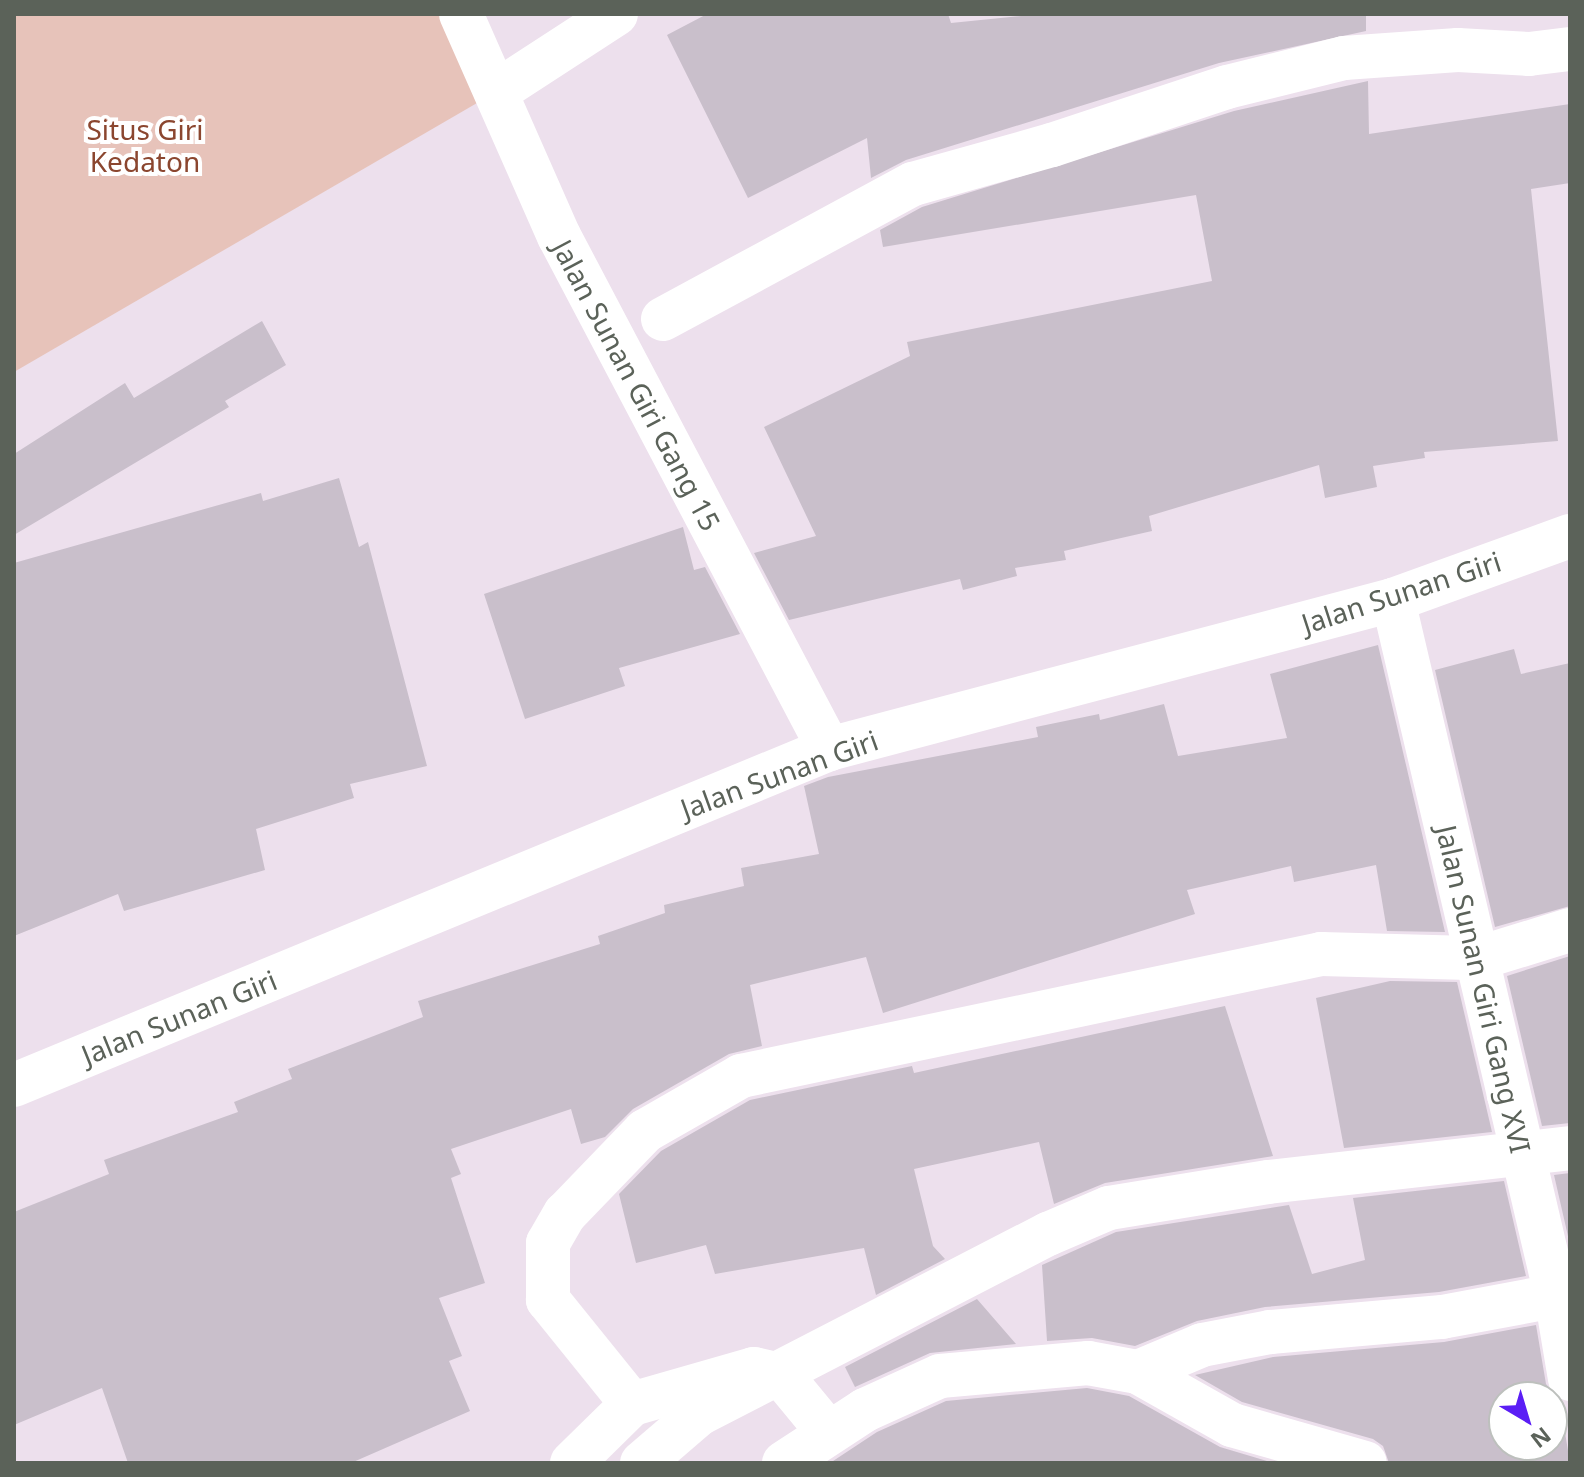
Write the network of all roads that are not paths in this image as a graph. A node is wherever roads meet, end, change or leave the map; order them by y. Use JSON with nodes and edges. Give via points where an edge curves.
{"nodes":[{"id":1,"x":461,"y":14,"type":"edge"},
{"id":2,"x":616,"y":14,"type":"edge"},
{"id":3,"x":1570,"y":49,"type":"edge"},
{"id":4,"x":496,"y":92,"type":"junction"},
{"id":5,"x":663,"y":319,"type":"dead end"},
{"id":6,"x":1570,"y":536,"type":"edge"},
{"id":7,"x":1393,"y":600,"type":"junction"},
{"id":8,"x":829,"y":749,"type":"junction"},
{"id":9,"x":1570,"y":930,"type":"edge"},
{"id":10,"x":1479,"y":958,"type":"junction"},
{"id":11,"x":14,"y":1085,"type":"edge"},
{"id":12,"x":1570,"y":1148,"type":"edge"},
{"id":13,"x":1520,"y":1153,"type":"junction"},
{"id":14,"x":1563,"y":1294,"type":"edge"},
{"id":15,"x":1138,"y":1372,"type":"junction"},
{"id":16,"x":781,"y":1375,"type":"junction"},
{"id":17,"x":1570,"y":1379,"type":"edge"},
{"id":18,"x":632,"y":1404,"type":"junction"},
{"id":19,"x":828,"y":1432,"type":"junction"},
{"id":20,"x":572,"y":1463,"type":"edge"},
{"id":21,"x":642,"y":1463,"type":"edge"},
{"id":22,"x":784,"y":1463,"type":"edge"},
{"id":23,"x":1365,"y":1463,"type":"edge"}],
"edges":[{"from":1,"to":4,"type":"street","name":"Jalan Sunan Giri Gang 15"},
{"from":2,"to":4,"type":"street"},
{"from":3,"to":5,"type":"street","via":[[1344,58],[1227,87],[913,184]]},
{"from":4,"to":8,"type":"street","name":"Jalan Sunan Giri Gang 15","via":[[559,236]]},
{"from":6,"to":7,"type":"street","name":"Jalan Sunan Giri"},
{"from":7,"to":8,"type":"street","name":"Jalan Sunan Giri"},
{"from":7,"to":10,"type":"street","name":"Jalan Sunan Giri Gang XVI"},
{"from":8,"to":11,"type":"street","name":"Jalan Sunan Giri"},
{"from":9,"to":10,"type":"street"},
{"from":10,"to":13,"type":"street","name":"Jalan Sunan Giri Gang XVI"},
{"from":10,"to":18,"type":"street","via":[[1321,954],[741,1076],[645,1131],[565,1214],[548,1243],[548,1300]]},
{"from":12,"to":13,"type":"street"},
{"from":13,"to":14,"type":"street","name":"Jalan Sunan Giri Gang XVI"},
{"from":13,"to":16,"type":"street","via":[[1268,1182],[1109,1208],[1048,1234]]},
{"from":14,"to":15,"type":"street","via":[[1442,1317],[1270,1332],[1202,1345]]},
{"from":14,"to":17,"type":"street","name":"Jalan Sunan Giri Gang XVI"},
{"from":15,"to":19,"type":"street","via":[[1088,1363],[940,1376]]},
{"from":15,"to":23,"type":"street","via":[[1232,1425]]},
{"from":16,"to":18,"type":"street","via":[[754,1369]]},
{"from":16,"to":19,"type":"street"},
{"from":16,"to":21,"type":"street","via":[[699,1414]]},
{"from":18,"to":20,"type":"street"},
{"from":19,"to":22,"type":"street"}]}
